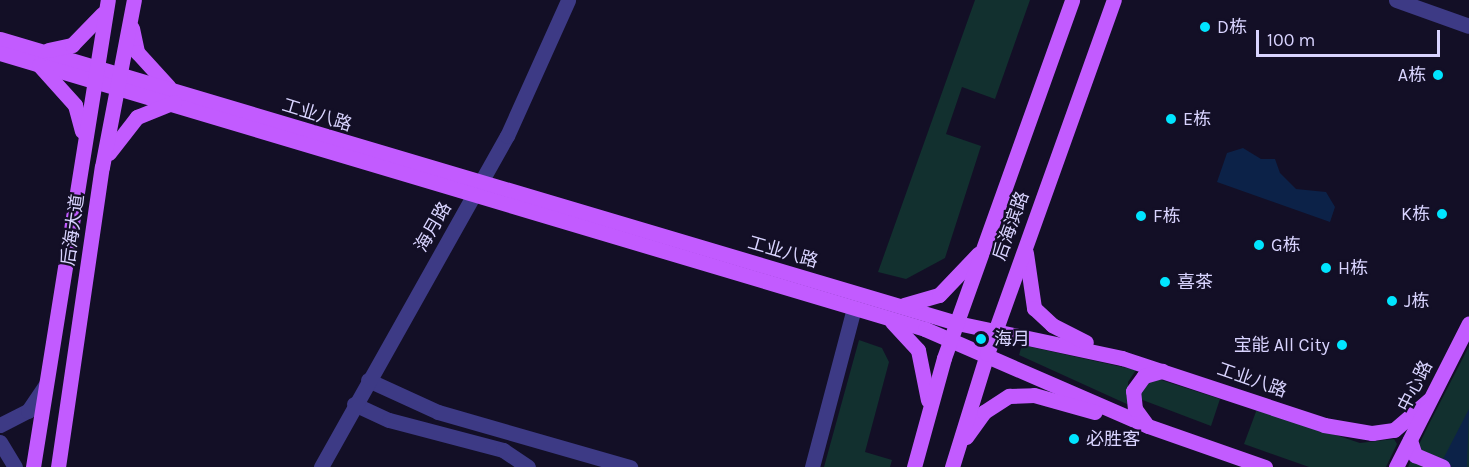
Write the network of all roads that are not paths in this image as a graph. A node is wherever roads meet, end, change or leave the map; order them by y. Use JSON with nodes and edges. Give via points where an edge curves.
{"nodes":[{"id":1,"x":568,"y":0,"type":"edge"},
{"id":2,"x":1072,"y":0,"type":"edge"},
{"id":3,"x":1114,"y":0,"type":"edge"},
{"id":4,"x":1396,"y":0,"type":"edge"},
{"id":5,"x":108,"y":2,"type":"edge"},
{"id":6,"x":133,"y":4,"type":"edge"},
{"id":7,"x":1469,"y":26,"type":"edge"},
{"id":8,"x":0,"y":39,"type":"edge"},
{"id":9,"x":0,"y":53,"type":"edge"},
{"id":10,"x":38,"y":57,"type":"junction"},
{"id":11,"x":95,"y":73,"type":"junction"},
{"id":12,"x":118,"y":80,"type":"junction"},
{"id":13,"x":175,"y":96,"type":"junction"},
{"id":14,"x":84,"y":141,"type":"junction"},
{"id":15,"x":102,"y":166,"type":"junction"},
{"id":16,"x":476,"y":191,"type":"junction"},
{"id":17,"x":1027,"y":238,"type":"junction"},
{"id":18,"x":984,"y":247,"type":"junction"},
{"id":19,"x":898,"y":305,"type":"junction"},
{"id":20,"x":854,"y":308,"type":"junction"},
{"id":21,"x":879,"y":315,"type":"junction"},
{"id":22,"x":957,"y":323,"type":"junction"},
{"id":23,"x":1469,"y":323,"type":"edge"},
{"id":24,"x":995,"y":331,"type":"junction"},
{"id":25,"x":951,"y":340,"type":"junction"},
{"id":26,"x":987,"y":354,"type":"junction"},
{"id":27,"x":1122,"y":358,"type":"junction"},
{"id":28,"x":1163,"y":371,"type":"junction"},
{"id":29,"x":368,"y":380,"type":"junction"},
{"id":30,"x":48,"y":381,"type":"junction"},
{"id":31,"x":1429,"y":400,"type":"junction"},
{"id":32,"x":354,"y":404,"type":"junction"},
{"id":33,"x":929,"y":410,"type":"junction"},
{"id":34,"x":0,"y":426,"type":"edge"},
{"id":35,"x":1148,"y":426,"type":"junction"},
{"id":36,"x":1410,"y":440,"type":"junction"},
{"id":37,"x":0,"y":442,"type":"edge"},
{"id":38,"x":954,"y":460,"type":"edge"},
{"id":39,"x":15,"y":467,"type":"edge"},
{"id":40,"x":33,"y":467,"type":"edge"},
{"id":41,"x":58,"y":467,"type":"edge"},
{"id":42,"x":321,"y":467,"type":"edge"},
{"id":43,"x":528,"y":467,"type":"edge"},
{"id":44,"x":630,"y":467,"type":"edge"},
{"id":45,"x":812,"y":467,"type":"edge"},
{"id":46,"x":914,"y":467,"type":"edge"},
{"id":47,"x":1265,"y":467,"type":"edge"},
{"id":48,"x":1396,"y":467,"type":"edge"},
{"id":49,"x":1443,"y":467,"type":"edge"}],
"edges":[{"from":1,"to":16,"type":"street","name":"海月路","via":[[546,57]]},
{"from":2,"to":18,"type":"main road","name":"后海滨路"},
{"from":3,"to":17,"type":"main road","name":"后海滨路"},
{"from":4,"to":7,"type":"street"},
{"from":5,"to":10,"type":"main road","via":[[86,36]]},
{"from":5,"to":11,"type":"main road","name":"后海大道"},
{"from":6,"to":12,"type":"main road","name":"后海大道"},
{"from":6,"to":13,"type":"main road","via":[[137,52]]},
{"from":8,"to":10,"type":"main road"},
{"from":9,"to":10,"type":"main road"},
{"from":10,"to":11,"type":"main road"},
{"from":10,"to":14,"type":"main road","via":[[75,105]]},
{"from":11,"to":12,"type":"main road","name":"工业八路"},
{"from":11,"to":14,"type":"main road","name":"后海大道"},
{"from":12,"to":13,"type":"main road","name":"工业八路"},
{"from":12,"to":15,"type":"main road","name":"后海大道"},
{"from":13,"to":15,"type":"main road","via":[[125,126]]},
{"from":13,"to":16,"type":"main road","name":"工业八路"},
{"from":14,"to":30,"type":"main road","name":"后海大道"},
{"from":15,"to":41,"type":"main road","name":"后海大道"},
{"from":16,"to":19,"type":"main road","name":"工业八路"},
{"from":16,"to":20,"type":"main road","name":"工业八路"},
{"from":16,"to":29,"type":"street","name":"海月路"},
{"from":17,"to":24,"type":"main road","name":"后海滨路"},
{"from":17,"to":27,"type":"main road","via":[[1027,284],[1034,308],[1063,332]]},
{"from":18,"to":19,"type":"main road","via":[[939,296]]},
{"from":18,"to":22,"type":"main road","name":"后海滨路"},
{"from":19,"to":22,"type":"main road","name":"工业八路"},
{"from":20,"to":21,"type":"main road","name":"工业八路"},
{"from":20,"to":45,"type":"street"},
{"from":21,"to":25,"type":"main road","name":"工业八路"},
{"from":21,"to":33,"type":"main road","via":[[905,332],[918,350]]},
{"from":22,"to":24,"type":"main road","name":"工业八路"},
{"from":22,"to":25,"type":"main road","name":"后海滨路"},
{"from":23,"to":31,"type":"main road","name":"中心路"},
{"from":24,"to":26,"type":"main road","name":"后海滨路"},
{"from":24,"to":27,"type":"main road","name":"工业八路"},
{"from":25,"to":26,"type":"main road","name":"工业八路"},
{"from":25,"to":33,"type":"main road","name":"后海滨路"},
{"from":26,"to":35,"type":"main road","name":"工业八路"},
{"from":26,"to":38,"type":"main road","name":"后海滨路"},
{"from":27,"to":28,"type":"main road","name":"工业八路"},
{"from":28,"to":31,"type":"main road","name":"工业八路","via":[[1351,432],[1394,430]]},
{"from":28,"to":35,"type":"main road","via":[[1144,376],[1133,391],[1135,409]]},
{"from":29,"to":32,"type":"street","name":"海月路"},
{"from":29,"to":44,"type":"street","via":[[438,412]]},
{"from":30,"to":34,"type":"street","via":[[28,411]]},
{"from":30,"to":40,"type":"main road","name":"后海大道"},
{"from":31,"to":36,"type":"main road","name":"中心路"},
{"from":32,"to":42,"type":"street","name":"海月路"},
{"from":32,"to":43,"type":"street","via":[[389,420],[502,450]]},
{"from":33,"to":46,"type":"main road","name":"后海滨路"},
{"from":35,"to":38,"type":"main road","via":[[1034,395],[1009,396],[984,412]]},
{"from":35,"to":47,"type":"main road","name":"工业八路"},
{"from":36,"to":48,"type":"main road","name":"中心路"},
{"from":36,"to":49,"type":"main road","via":[[1420,458]]},
{"from":37,"to":39,"type":"street"}]}
